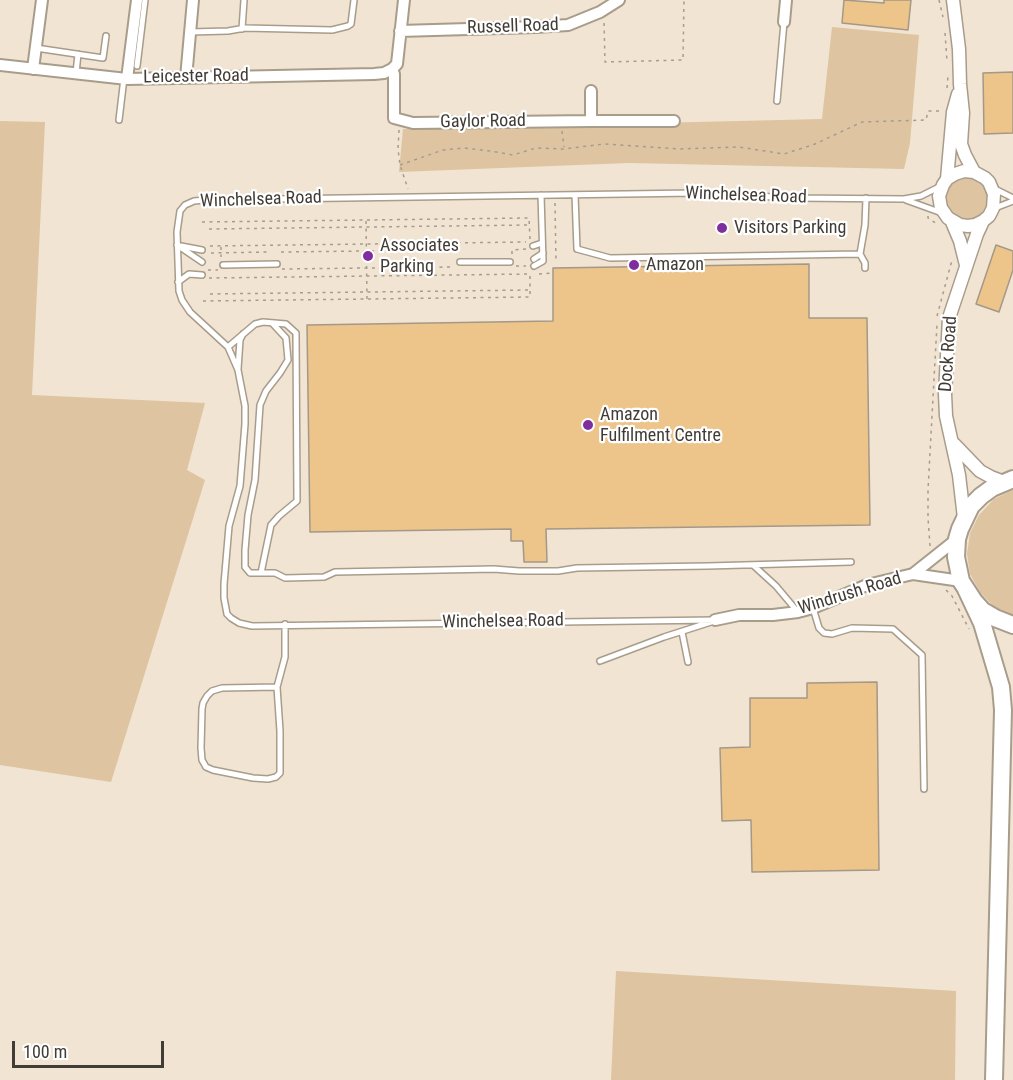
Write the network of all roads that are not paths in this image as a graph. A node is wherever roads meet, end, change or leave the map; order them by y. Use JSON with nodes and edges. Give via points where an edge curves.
{"nodes":[{"id":1,"x":42,"y":0,"type":"edge"},
{"id":2,"x":137,"y":0,"type":"edge"},
{"id":3,"x":145,"y":0,"type":"edge"},
{"id":4,"x":193,"y":0,"type":"edge"},
{"id":5,"x":244,"y":0,"type":"edge"},
{"id":6,"x":354,"y":0,"type":"edge"},
{"id":7,"x":404,"y":0,"type":"edge"},
{"id":8,"x":619,"y":0,"type":"edge"},
{"id":9,"x":786,"y":0,"type":"edge"},
{"id":10,"x":953,"y":0,"type":"edge"},
{"id":11,"x":784,"y":22,"type":"joint"},
{"id":12,"x":242,"y":29,"type":"junction"},
{"id":13,"x":400,"y":31,"type":"junction"},
{"id":14,"x":190,"y":32,"type":"junction"},
{"id":15,"x":106,"y":36,"type":"dead end"},
{"id":16,"x":36,"y":48,"type":"junction"},
{"id":17,"x":134,"y":53,"type":"junction"},
{"id":18,"x":78,"y":54,"type":"junction"},
{"id":19,"x":0,"y":65,"type":"edge"},
{"id":20,"x":137,"y":66,"type":"dead end"},
{"id":21,"x":33,"y":69,"type":"junction"},
{"id":22,"x":392,"y":69,"type":"junction"},
{"id":23,"x":76,"y":73,"type":"junction"},
{"id":24,"x":186,"y":78,"type":"junction"},
{"id":25,"x":126,"y":79,"type":"junction"},
{"id":26,"x":960,"y":84,"type":"junction"},
{"id":27,"x":591,"y":91,"type":"dead end"},
{"id":28,"x":777,"y":101,"type":"dead end"},
{"id":29,"x":119,"y":120,"type":"dead end"},
{"id":30,"x":591,"y":121,"type":"junction"},
{"id":31,"x":674,"y":121,"type":"dead end"},
{"id":32,"x":974,"y":172,"type":"junction"},
{"id":33,"x":945,"y":182,"type":"junction"},
{"id":34,"x":992,"y":187,"type":"junction"},
{"id":35,"x":542,"y":195,"type":"junction"},
{"id":36,"x":575,"y":195,"type":"junction"},
{"id":37,"x":866,"y":198,"type":"junction"},
{"id":38,"x":904,"y":199,"type":"junction"},
{"id":39,"x":1013,"y":200,"type":"edge"},
{"id":40,"x":993,"y":208,"type":"junction"},
{"id":41,"x":948,"y":218,"type":"junction"},
{"id":42,"x":983,"y":221,"type":"junction"},
{"id":43,"x":543,"y":243,"type":"junction"},
{"id":44,"x":177,"y":245,"type":"junction"},
{"id":45,"x":532,"y":248,"type":"road end"},
{"id":46,"x":202,"y":250,"type":"dead end"},
{"id":47,"x":543,"y":253,"type":"junction"},
{"id":48,"x":860,"y":254,"type":"junction"},
{"id":49,"x":534,"y":259,"type":"dead end"},
{"id":50,"x":202,"y":262,"type":"dead end"},
{"id":51,"x":460,"y":262,"type":"dead end"},
{"id":52,"x":511,"y":262,"type":"road end"},
{"id":53,"x":223,"y":264,"type":"dead end"},
{"id":54,"x":532,"y":266,"type":"road end"},
{"id":55,"x":966,"y":266,"type":"junction"},
{"id":56,"x":279,"y":267,"type":"road end"},
{"id":57,"x":865,"y":268,"type":"dead end"},
{"id":58,"x":202,"y":274,"type":"dead end"},
{"id":59,"x":178,"y":282,"type":"junction"},
{"id":60,"x":273,"y":324,"type":"junction"},
{"id":61,"x":243,"y":333,"type":"junction"},
{"id":62,"x":228,"y":347,"type":"junction"},
{"id":63,"x":238,"y":370,"type":"junction"},
{"id":64,"x":953,"y":443,"type":"junction"},
{"id":65,"x":1010,"y":479,"type":"edge"},
{"id":66,"x":964,"y":518,"type":"junction"},
{"id":67,"x":957,"y":540,"type":"junction"},
{"id":68,"x":851,"y":562,"type":"dead end"},
{"id":69,"x":753,"y":565,"type":"junction"},
{"id":70,"x":261,"y":573,"type":"junction"},
{"id":71,"x":913,"y":574,"type":"junction"},
{"id":72,"x":964,"y":585,"type":"junction"},
{"id":73,"x":813,"y":608,"type":"junction"},
{"id":74,"x":798,"y":612,"type":"junction"},
{"id":75,"x":715,"y":620,"type":"junction"},
{"id":76,"x":285,"y":624,"type":"junction"},
{"id":77,"x":1013,"y":625,"type":"edge"},
{"id":78,"x":682,"y":632,"type":"junction"},
{"id":79,"x":600,"y":661,"type":"dead end"},
{"id":80,"x":688,"y":662,"type":"dead end"},
{"id":81,"x":277,"y":687,"type":"junction"},
{"id":82,"x":924,"y":789,"type":"dead end"},
{"id":83,"x":994,"y":1080,"type":"edge"}],
"edges":[{"from":1,"to":16,"type":"street"},
{"from":2,"to":17,"type":"street"},
{"from":3,"to":17,"type":"lane"},
{"from":4,"to":14,"type":"street"},
{"from":5,"to":12,"type":"lane"},
{"from":6,"to":12,"type":"lane","via":[[348,26],[332,30]]},
{"from":7,"to":13,"type":"street"},
{"from":8,"to":13,"type":"street","name":"Russell Road","via":[[568,25]]},
{"from":9,"to":11,"type":"street"},
{"from":10,"to":26,"type":"street"},
{"from":11,"to":28,"type":"lane"},
{"from":12,"to":14,"type":"lane"},
{"from":13,"to":22,"type":"street","via":[[399,56]]},
{"from":14,"to":24,"type":"street"},
{"from":15,"to":18,"type":"lane","via":[[103,58]]},
{"from":16,"to":18,"type":"lane"},
{"from":16,"to":21,"type":"street"},
{"from":17,"to":20,"type":"lane"},
{"from":17,"to":25,"type":"street"},
{"from":18,"to":23,"type":"lane"},
{"from":19,"to":21,"type":"street","name":"Leicester Road"},
{"from":21,"to":23,"type":"street","name":"Leicester Road"},
{"from":22,"to":24,"type":"street","name":"Leicester Road","via":[[374,74]]},
{"from":22,"to":30,"type":"street","name":"Gaylor Road","via":[[394,118],[413,123]]},
{"from":23,"to":25,"type":"street","name":"Leicester Road"},
{"from":24,"to":25,"type":"street","name":"Leicester Road"},
{"from":25,"to":29,"type":"lane"},
{"from":26,"to":32,"type":"street","via":[[961,144]]},
{"from":26,"to":33,"type":"street"},
{"from":27,"to":30,"type":"street"},
{"from":30,"to":31,"type":"street","name":"Gaylor Road"},
{"from":32,"to":33,"type":"street","via":[[955,174]]},
{"from":32,"to":34,"type":"street"},
{"from":33,"to":38,"type":"lane","name":"Winchelsea Road","via":[[921,196]]},
{"from":33,"to":41,"type":"street","via":[[939,202]]},
{"from":34,"to":39,"type":"lane"},
{"from":34,"to":40,"type":"street"},
{"from":35,"to":36,"type":"lane","name":"Winchelsea Road"},
{"from":35,"to":43,"type":"lane"},
{"from":35,"to":44,"type":"lane","name":"Winchelsea Road","via":[[194,201],[180,211]]},
{"from":36,"to":37,"type":"lane","name":"Winchelsea Road","via":[[702,193]]},
{"from":36,"to":48,"type":"lane","via":[[577,249],[610,258]]},
{"from":37,"to":38,"type":"lane","name":"Winchelsea Road"},
{"from":37,"to":48,"type":"lane"},
{"from":38,"to":41,"type":"lane","name":"Winchelsea Road"},
{"from":39,"to":40,"type":"lane"},
{"from":40,"to":42,"type":"street","name":"Dock Road"},
{"from":41,"to":42,"type":"street","via":[[968,226]]},
{"from":41,"to":55,"type":"street","via":[[960,241]]},
{"from":42,"to":55,"type":"street","name":"Dock Road"},
{"from":43,"to":45,"type":"lane"},
{"from":43,"to":47,"type":"lane"},
{"from":44,"to":46,"type":"lane"},
{"from":44,"to":50,"type":"lane"},
{"from":44,"to":59,"type":"lane","name":"Winchelsea Road"},
{"from":47,"to":49,"type":"lane"},
{"from":47,"to":54,"type":"lane","via":[[543,261]]},
{"from":48,"to":57,"type":"lane"},
{"from":51,"to":52,"type":"lane"},
{"from":53,"to":56,"type":"lane"},
{"from":55,"to":64,"type":"street","name":"Dock Road","via":[[950,318],[945,394]]},
{"from":58,"to":59,"type":"lane","via":[[189,274]]},
{"from":59,"to":62,"type":"lane","name":"Winchelsea Road","via":[[190,312]]},
{"from":60,"to":61,"type":"lane","via":[[255,324]]},
{"from":60,"to":70,"type":"lane","via":[[286,338],[288,360],[260,405],[245,550],[245,567],[250,573]]},
{"from":60,"to":70,"type":"lane","via":[[286,324],[296,333],[297,501],[271,525]]},
{"from":61,"to":62,"type":"lane"},
{"from":61,"to":63,"type":"lane"},
{"from":62,"to":63,"type":"lane","name":"Winchelsea Road"},
{"from":63,"to":76,"type":"lane","name":"Winchelsea Road","via":[[245,424],[240,486],[229,526],[224,598],[227,614],[239,623]]},
{"from":64,"to":65,"type":"street","via":[[980,471]]},
{"from":64,"to":66,"type":"street","name":"Dock Road"},
{"from":65,"to":66,"type":"highway","via":[[981,496]]},
{"from":66,"to":67,"type":"highway"},
{"from":67,"to":71,"type":"street","name":"Windrush Road"},
{"from":67,"to":72,"type":"highway","via":[[956,557]]},
{"from":68,"to":69,"type":"lane"},
{"from":69,"to":70,"type":"lane","via":[[334,572],[324,578],[285,578]]},
{"from":69,"to":74,"type":"lane"},
{"from":71,"to":72,"type":"street","name":"Windrush Road"},
{"from":71,"to":73,"type":"street","name":"Windrush Road","via":[[867,585]]},
{"from":72,"to":77,"type":"highway","via":[[983,611]]},
{"from":72,"to":83,"type":"highway","via":[[982,623],[1003,710]]},
{"from":73,"to":74,"type":"street","name":"Windrush Road"},
{"from":73,"to":82,"type":"lane","via":[[824,633],[893,628],[922,655]]},
{"from":74,"to":75,"type":"street","name":"Windrush Road"},
{"from":75,"to":76,"type":"lane","name":"Winchelsea Road"},
{"from":75,"to":78,"type":"lane"},
{"from":76,"to":81,"type":"lane","via":[[285,657]]},
{"from":78,"to":79,"type":"lane"},
{"from":78,"to":80,"type":"lane"},
{"from":81,"to":81,"type":"lane","via":[[280,773],[268,779],[206,767],[201,748],[202,709],[207,696],[222,688]]}]}
